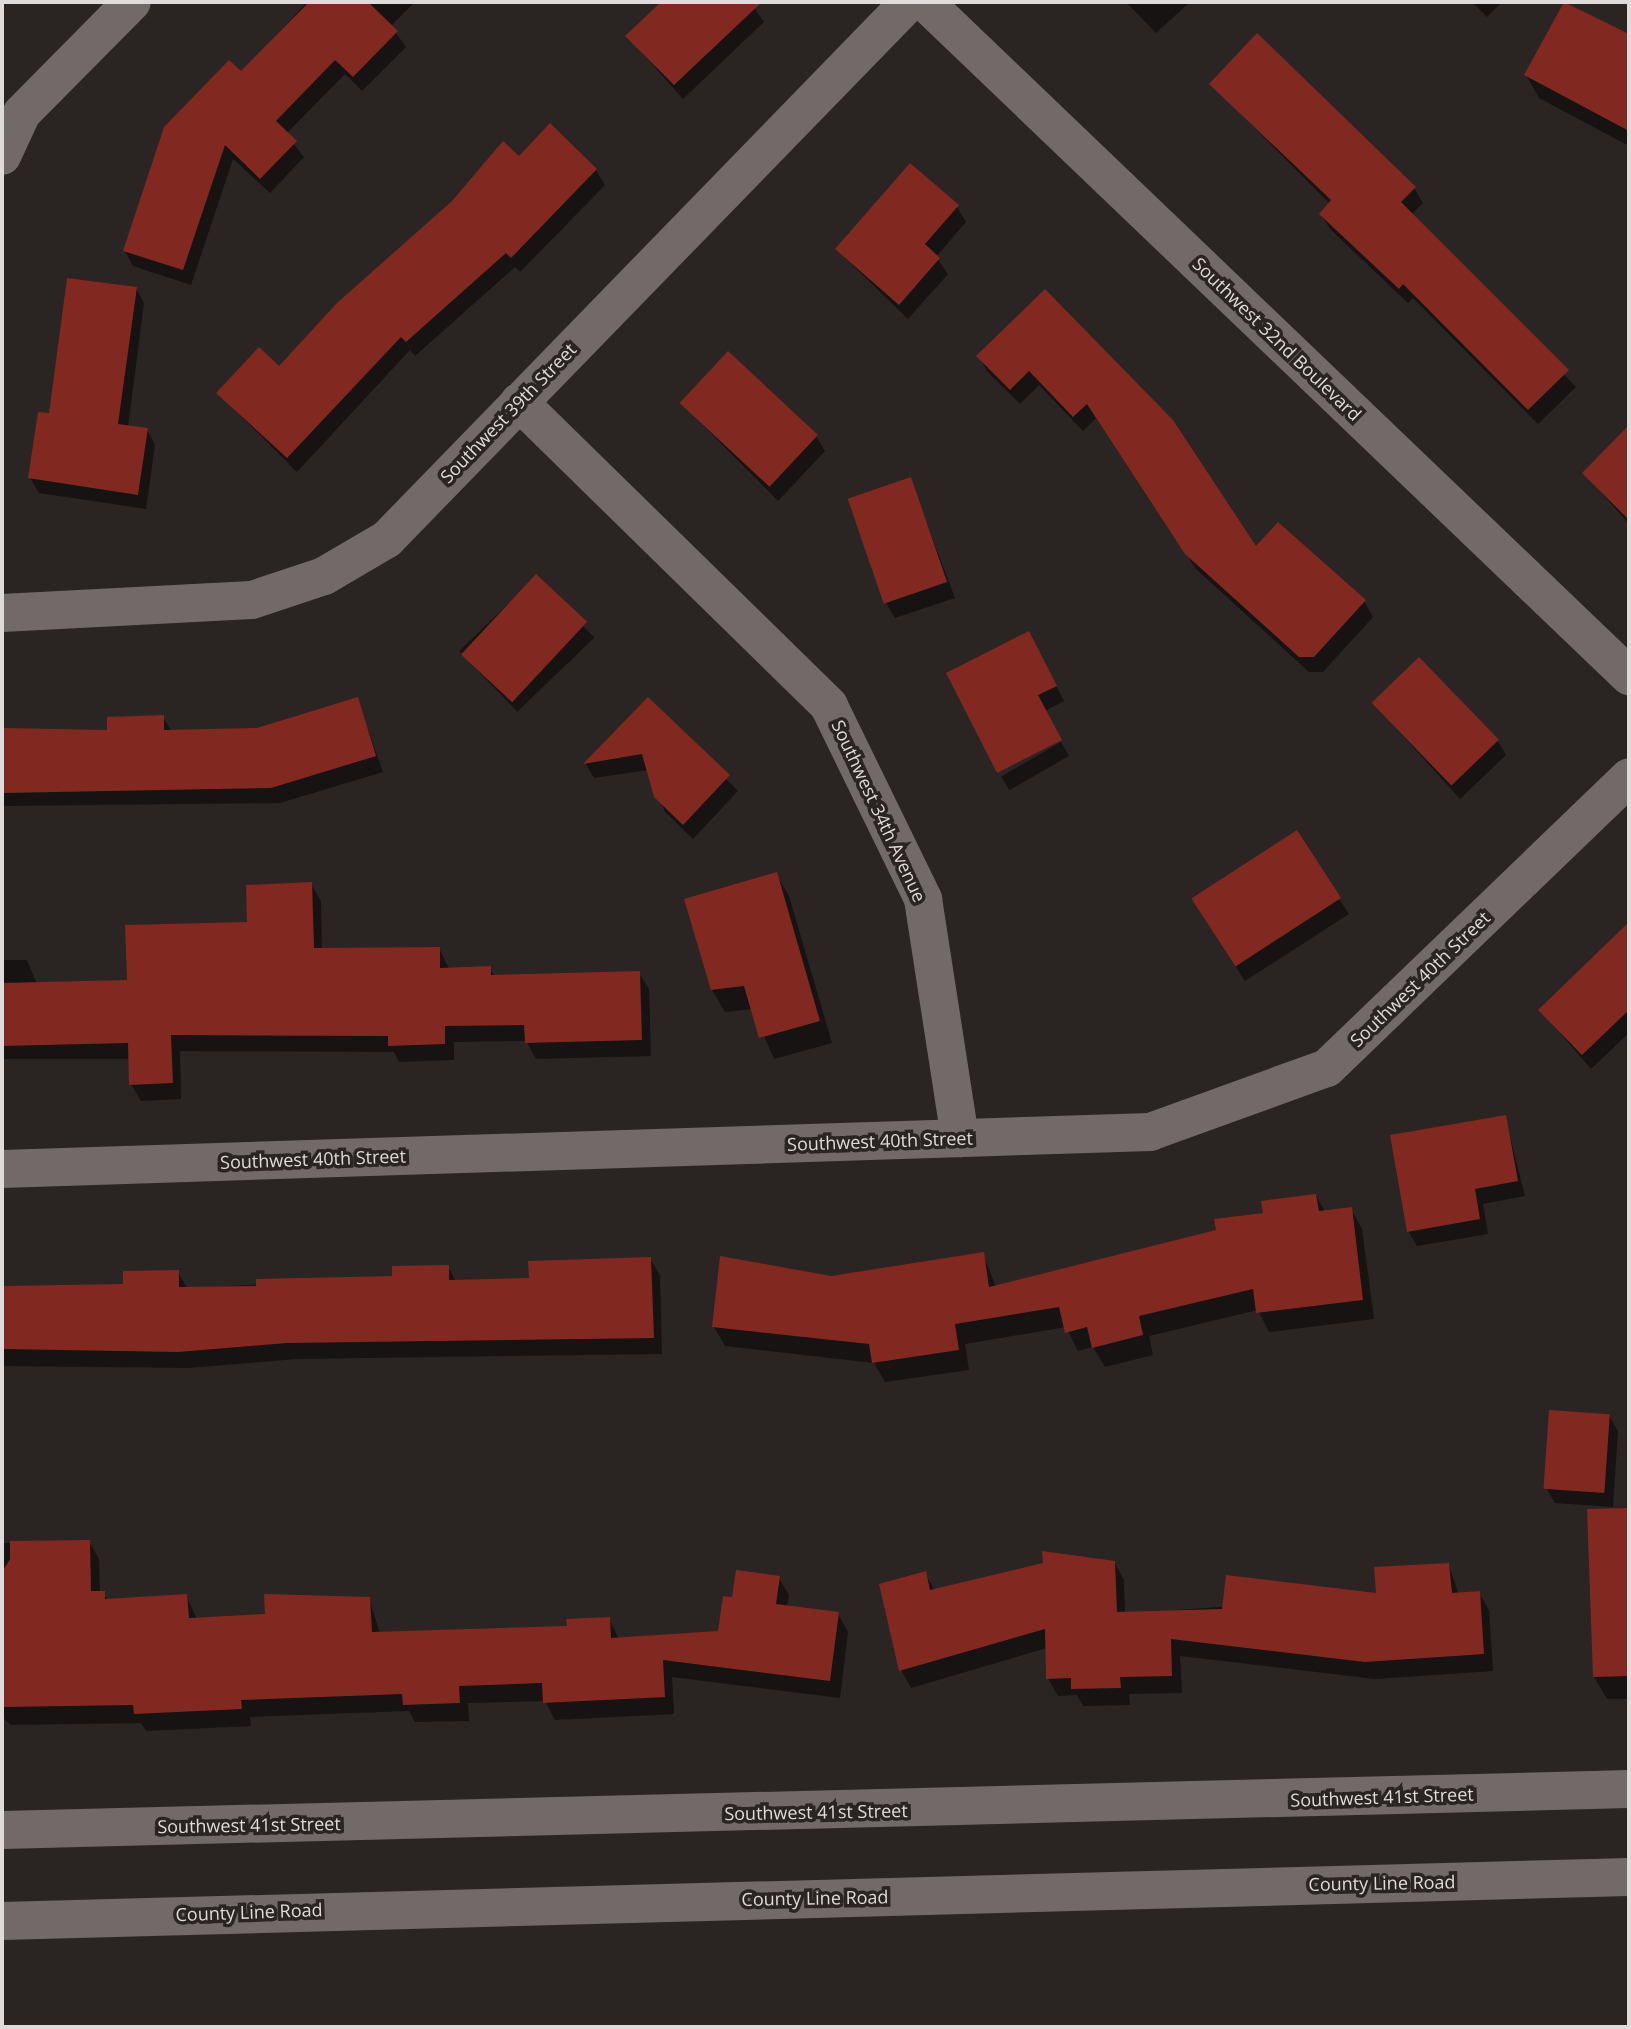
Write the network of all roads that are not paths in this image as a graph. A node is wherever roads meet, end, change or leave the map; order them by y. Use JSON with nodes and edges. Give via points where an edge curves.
{"nodes":[{"id":1,"x":132,"y":2,"type":"edge"},
{"id":2,"x":909,"y":2,"type":"edge"},
{"id":3,"x":925,"y":2,"type":"edge"},
{"id":4,"x":2,"y":156,"type":"edge"},
{"id":5,"x":519,"y":402,"type":"junction"},
{"id":6,"x":2,"y":613,"type":"edge"},
{"id":7,"x":1629,"y":676,"type":"edge"},
{"id":8,"x":1629,"y":777,"type":"edge"},
{"id":9,"x":960,"y":1138,"type":"junction"},
{"id":10,"x":2,"y":1169,"type":"edge"},
{"id":11,"x":1629,"y":1789,"type":"edge"},
{"id":12,"x":2,"y":1830,"type":"edge"},
{"id":13,"x":1629,"y":1877,"type":"edge"},
{"id":14,"x":2,"y":1921,"type":"edge"}],
"edges":[{"from":1,"to":4,"type":"street","via":[[22,113]]},
{"from":2,"to":5,"type":"street","name":"Southwest 39th Street"},
{"from":3,"to":7,"type":"street","name":"Southwest 32nd Boulevard"},
{"from":5,"to":6,"type":"street","name":"Southwest 39th Street","via":[[387,539],[324,576],[252,600]]},
{"from":5,"to":9,"type":"street","name":"Southwest 34th Avenue","via":[[829,706],[923,899]]},
{"from":8,"to":9,"type":"street","name":"Southwest 40th Street","via":[[1327,1068],[1150,1132]]},
{"from":9,"to":10,"type":"street","name":"Southwest 40th Street"},
{"from":11,"to":12,"type":"street","name":"Southwest 41st Street"},
{"from":13,"to":14,"type":"street","name":"County Line Road"}]}
